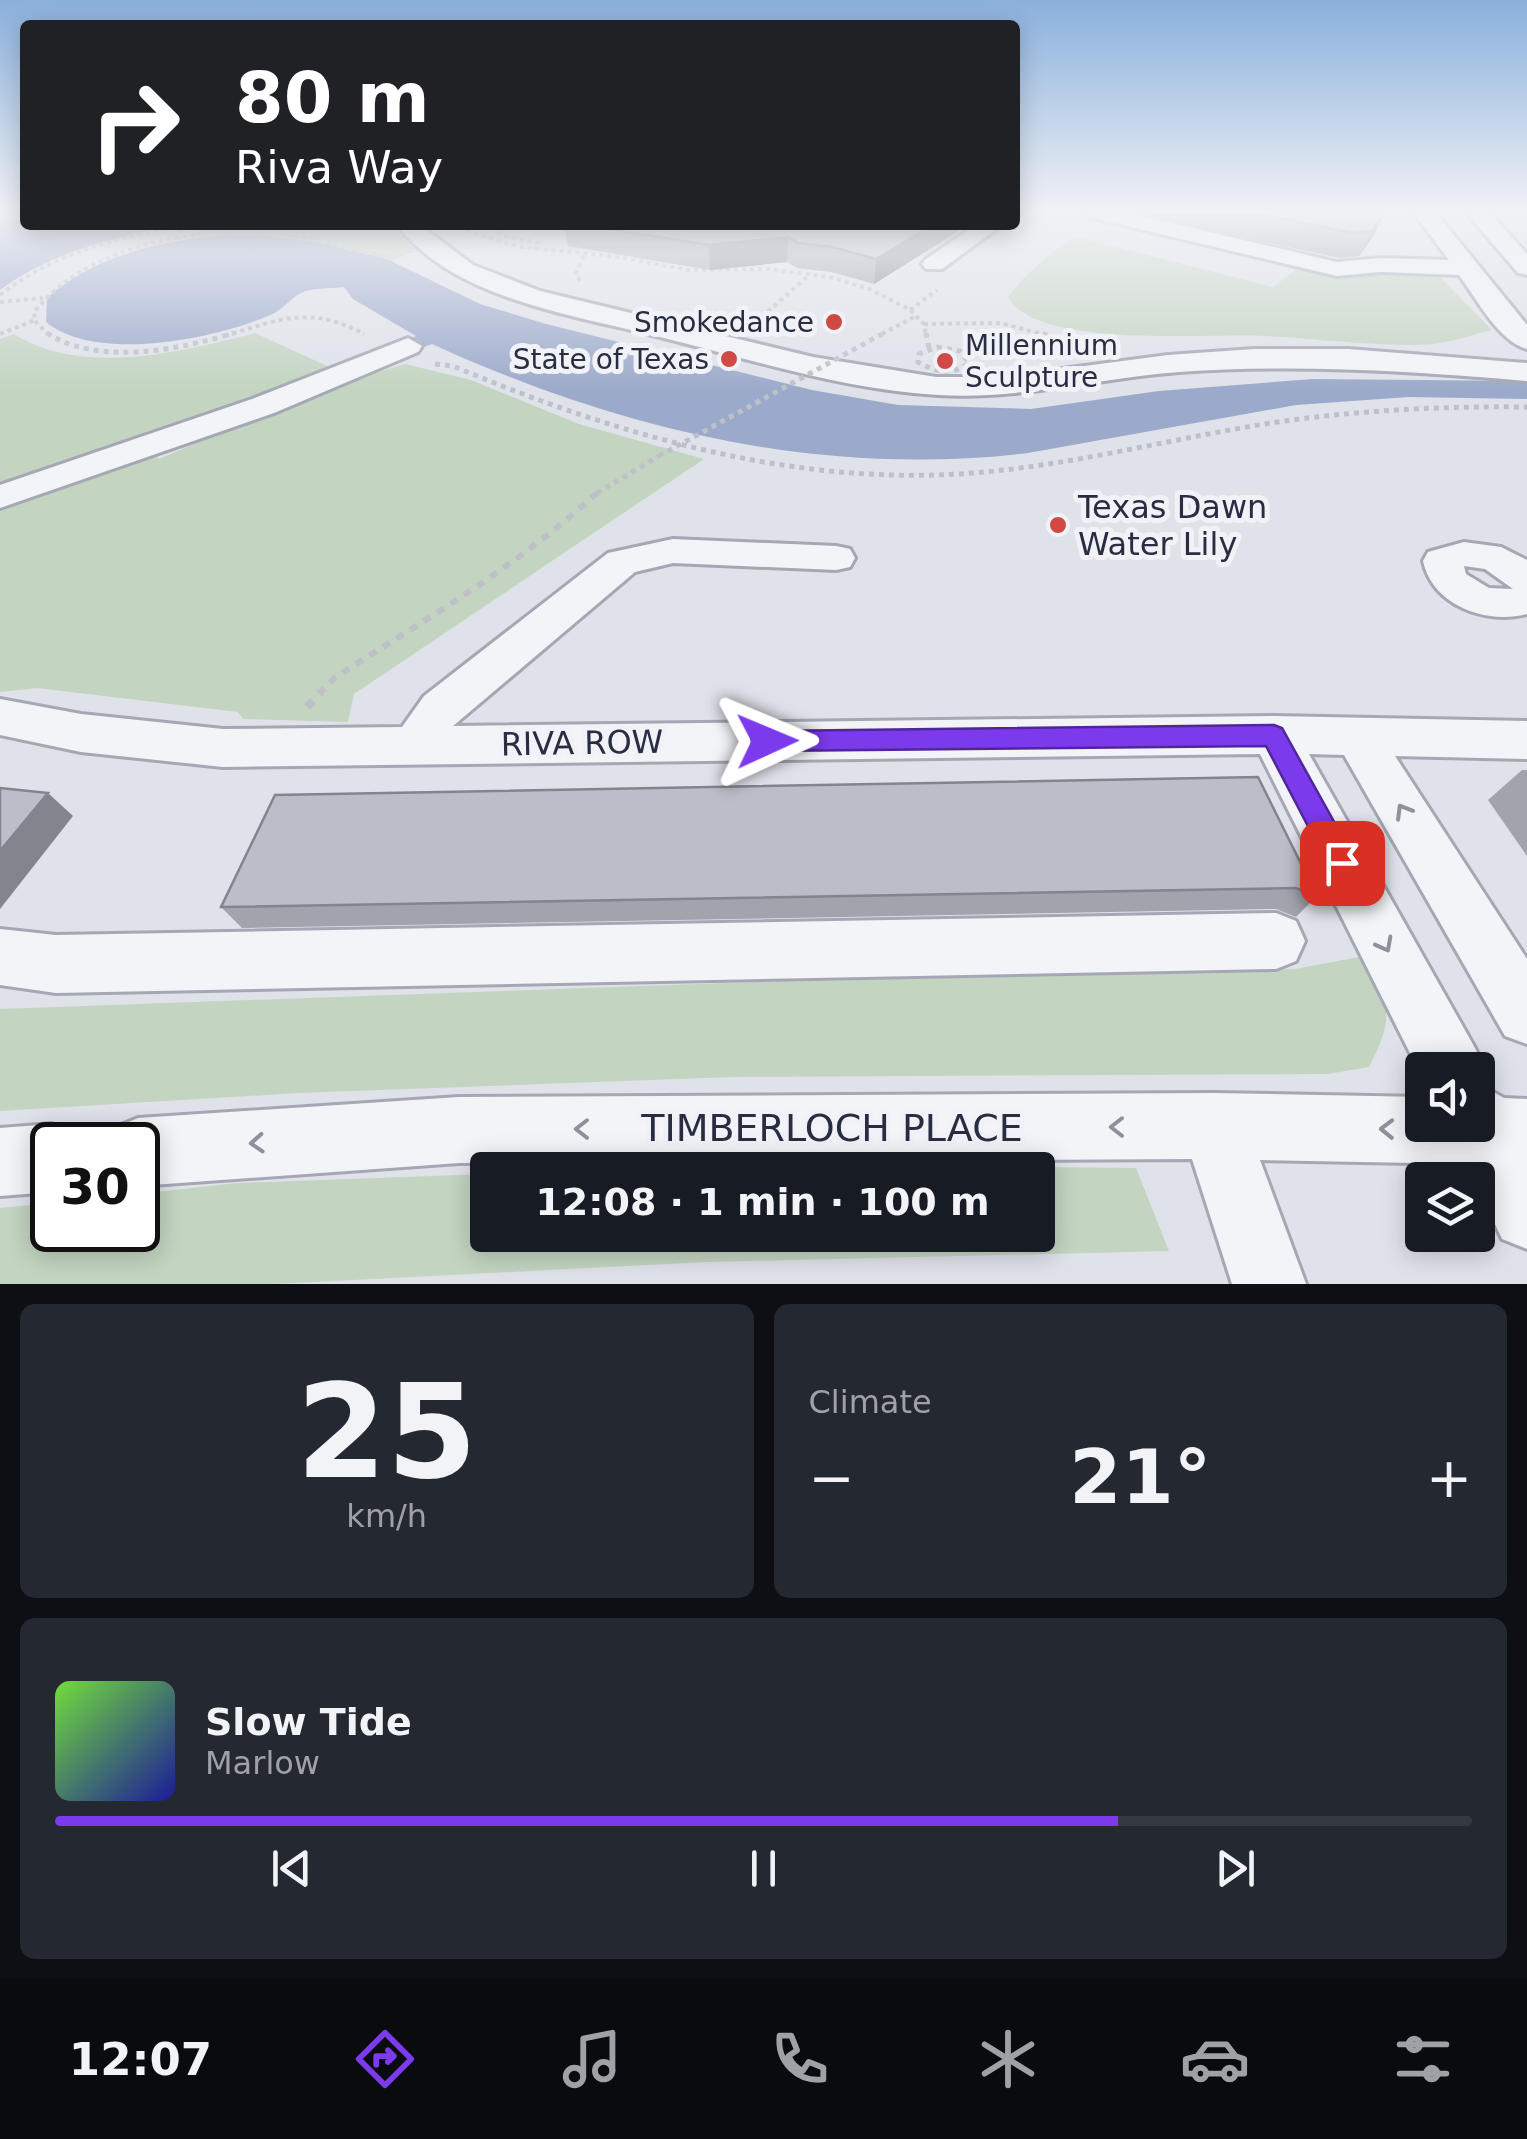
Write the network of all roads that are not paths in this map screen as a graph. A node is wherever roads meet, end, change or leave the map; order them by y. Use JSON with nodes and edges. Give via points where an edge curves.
{"nodes":[{"id":1,"x":473,"y":272,"type":"edge"},
{"id":2,"x":1469,"y":272,"type":"edge"},
{"id":3,"x":1527,"y":341,"type":"edge"},
{"id":4,"x":402,"y":349,"type":"road end"},
{"id":5,"x":1348,"y":358,"type":"junction"},
{"id":6,"x":1527,"y":364,"type":"edge"},
{"id":7,"x":1527,"y":372,"type":"edge"},
{"id":8,"x":0,"y":497,"type":"edge"},
{"id":9,"x":836,"y":558,"type":"dead end"},
{"id":10,"x":0,"y":716,"type":"edge"},
{"id":11,"x":1274,"y":736,"type":"junction"},
{"id":12,"x":1357,"y":736,"type":"junction"},
{"id":13,"x":1527,"y":740,"type":"edge"},
{"id":14,"x":415,"y":746,"type":"junction"},
{"id":15,"x":1276,"y":941,"type":"dead end"},
{"id":16,"x":0,"y":957,"type":"edge"},
{"id":17,"x":1527,"y":1014,"type":"edge"},
{"id":18,"x":1443,"y":1052,"type":"edge"},
{"id":19,"x":1214,"y":1126,"type":"junction"},
{"id":20,"x":1496,"y":1126,"type":"edge"},
{"id":21,"x":160,"y":1150,"type":"edge"},
{"id":22,"x":30,"y":1160,"type":"edge"},
{"id":23,"x":0,"y":1162,"type":"edge"},
{"id":24,"x":1527,"y":1214,"type":"edge"},
{"id":25,"x":1269,"y":1284,"type":"edge"}],
"edges":[{"from":1,"to":5,"type":"street","via":[[509,290],[596,315],[813,366],[936,386],[1001,386],[1202,361]]},
{"from":2,"to":3,"type":"street"},
{"from":4,"to":8,"type":"street","via":[[263,406]]},
{"from":5,"to":6,"type":"street"},
{"from":5,"to":7,"type":"street"},
{"from":9,"to":14,"type":"street","via":[[674,551],[622,562],[440,709]]},
{"from":10,"to":14,"type":"street","name":"RIVA ROW","via":[[81,733],[223,748]]},
{"from":11,"to":12,"type":"street","name":"RIVA ROW"},
{"from":11,"to":14,"type":"street","name":"RIVA ROW"},
{"from":11,"to":18,"type":"street","one_way":true},
{"from":12,"to":13,"type":"street","name":"RIVA ROW"},
{"from":17,"to":12,"type":"street","one_way":true},
{"from":15,"to":16,"type":"street","via":[[56,964]]},
{"from":20,"to":19,"type":"street","name":"TIMBERLOCH PLACE","one_way":true},
{"from":19,"to":21,"type":"street","name":"TIMBERLOCH PLACE","one_way":true,"via":[[458,1130]]},
{"from":19,"to":25,"type":"street"},
{"from":20,"to":24,"type":"street"},
{"from":22,"to":23,"type":"street"}]}
